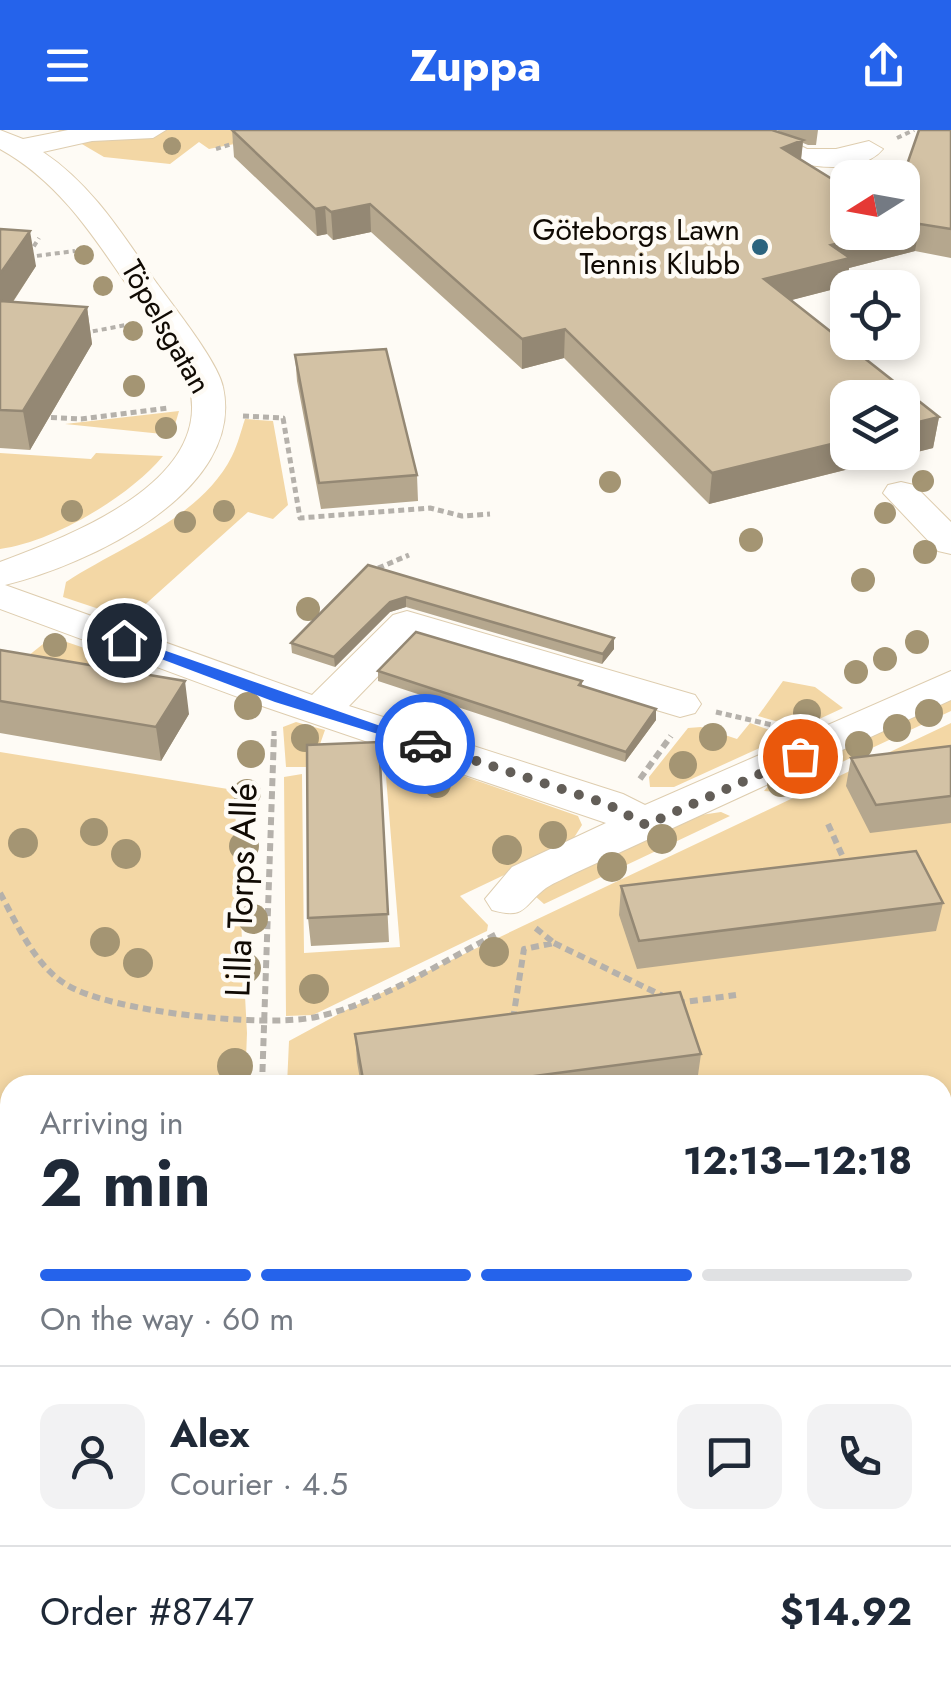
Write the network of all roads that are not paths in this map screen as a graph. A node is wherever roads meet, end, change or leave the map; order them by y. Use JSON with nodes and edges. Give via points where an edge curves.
{"nodes":[{"id":1,"x":154,"y":130,"type":"edge"},
{"id":2,"x":752,"y":130,"type":"edge"},
{"id":3,"x":11,"y":143,"type":"edge"},
{"id":4,"x":868,"y":149,"type":"dead end"},
{"id":5,"x":901,"y":494,"type":"dead end"},
{"id":6,"x":951,"y":542,"type":"edge"},
{"id":7,"x":0,"y":575,"type":"edge"},
{"id":8,"x":0,"y":596,"type":"edge"},
{"id":9,"x":951,"y":684,"type":"edge"},
{"id":10,"x":301,"y":704,"type":"junction"},
{"id":11,"x":686,"y":705,"type":"road end"},
{"id":12,"x":649,"y":808,"type":"junction"},
{"id":13,"x":517,"y":910,"type":"road end"}],
"edges":[{"from":1,"to":3,"type":"street"},
{"from":2,"to":4,"type":"street","via":[[806,158],[834,161]]},
{"from":3,"to":7,"type":"street","name":"Töpelsgatan","via":[[78,192],[102,222],[206,384],[211,411],[201,448],[151,504],[106,531]]},
{"from":5,"to":6,"type":"street"},
{"from":8,"to":10,"type":"street"},
{"from":9,"to":12,"type":"street"},
{"from":10,"to":11,"type":"street","via":[[407,623]]},
{"from":10,"to":12,"type":"street","via":[[607,804]]},
{"from":12,"to":13,"type":"street","via":[[528,878]]}]}
